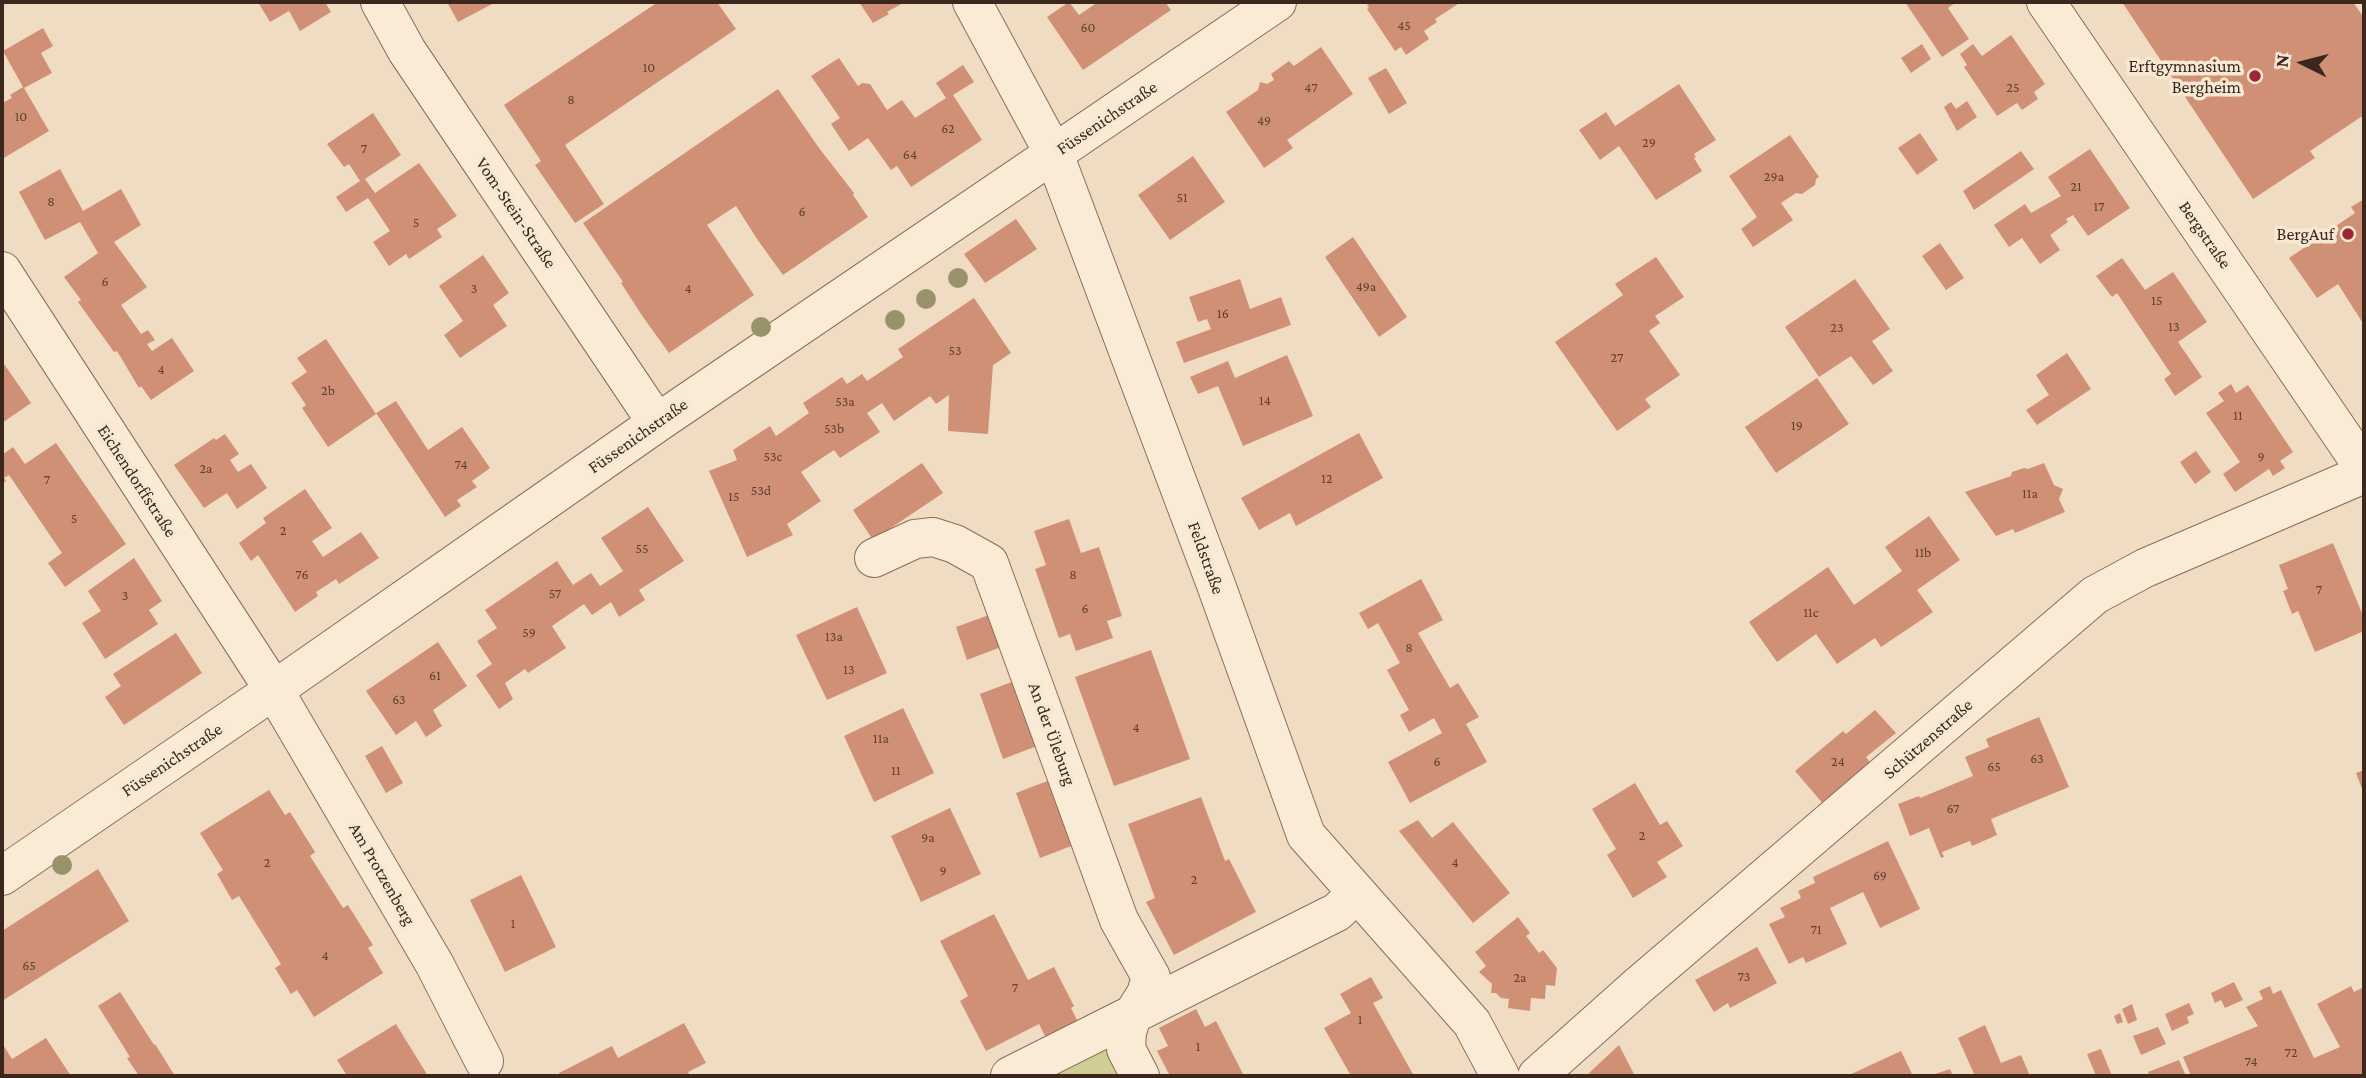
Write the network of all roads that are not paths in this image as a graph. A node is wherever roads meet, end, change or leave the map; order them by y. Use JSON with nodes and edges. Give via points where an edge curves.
{"nodes":[{"id":1,"x":380,"y":2,"type":"edge"},
{"id":2,"x":972,"y":2,"type":"edge"},
{"id":3,"x":1278,"y":2,"type":"edge"},
{"id":4,"x":2046,"y":2,"type":"edge"},
{"id":5,"x":1054,"y":154,"type":"junction"},
{"id":6,"x":2,"y":271,"type":"edge"},
{"id":7,"x":657,"y":423,"type":"junction"},
{"id":8,"x":2364,"y":468,"type":"edge"},
{"id":9,"x":2364,"y":474,"type":"edge"},
{"id":10,"x":874,"y":558,"type":"dead end"},
{"id":11,"x":274,"y":690,"type":"junction"},
{"id":12,"x":2,"y":876,"type":"edge"},
{"id":13,"x":1357,"y":893,"type":"junction"},
{"id":14,"x":1132,"y":1016,"type":"junction"},
{"id":15,"x":484,"y":1061,"type":"dead end"},
{"id":16,"x":1010,"y":1076,"type":"edge"},
{"id":17,"x":1140,"y":1076,"type":"edge"},
{"id":18,"x":1500,"y":1076,"type":"edge"},
{"id":19,"x":1537,"y":1076,"type":"edge"}],
"edges":[{"from":1,"to":7,"type":"street","name":"Vom-Stein-Straße","via":[[407,51]]},
{"from":2,"to":5,"type":"street","name":"Feldstraße"},
{"from":3,"to":5,"type":"street","name":"Füssenichstraße"},
{"from":4,"to":8,"type":"street","name":"Bergstraße"},
{"from":5,"to":7,"type":"street","name":"Füssenichstraße"},
{"from":5,"to":13,"type":"street","name":"Feldstraße","via":[[1306,835]]},
{"from":6,"to":11,"type":"street","name":"Eichendorffstraße"},
{"from":7,"to":11,"type":"street","name":"Füssenichstraße"},
{"from":9,"to":19,"type":"street","name":"Schützenstraße","via":[[2145,568],[2095,595]]},
{"from":10,"to":14,"type":"street","name":"An der Üleburg","via":[[915,539],[933,537],[989,563],[1119,920],[1151,977]]},
{"from":11,"to":12,"type":"street","name":"Füssenichstraße"},
{"from":11,"to":15,"type":"street","name":"Am Protzenberg","via":[[435,965]]},
{"from":13,"to":14,"type":"street","via":[[1337,912]]},
{"from":13,"to":18,"type":"street","name":"Feldstraße","via":[[1472,1023]]},
{"from":14,"to":16,"type":"street"},
{"from":14,"to":17,"type":"street","name":"An der Üleburg","via":[[1126,1049]]}]}
